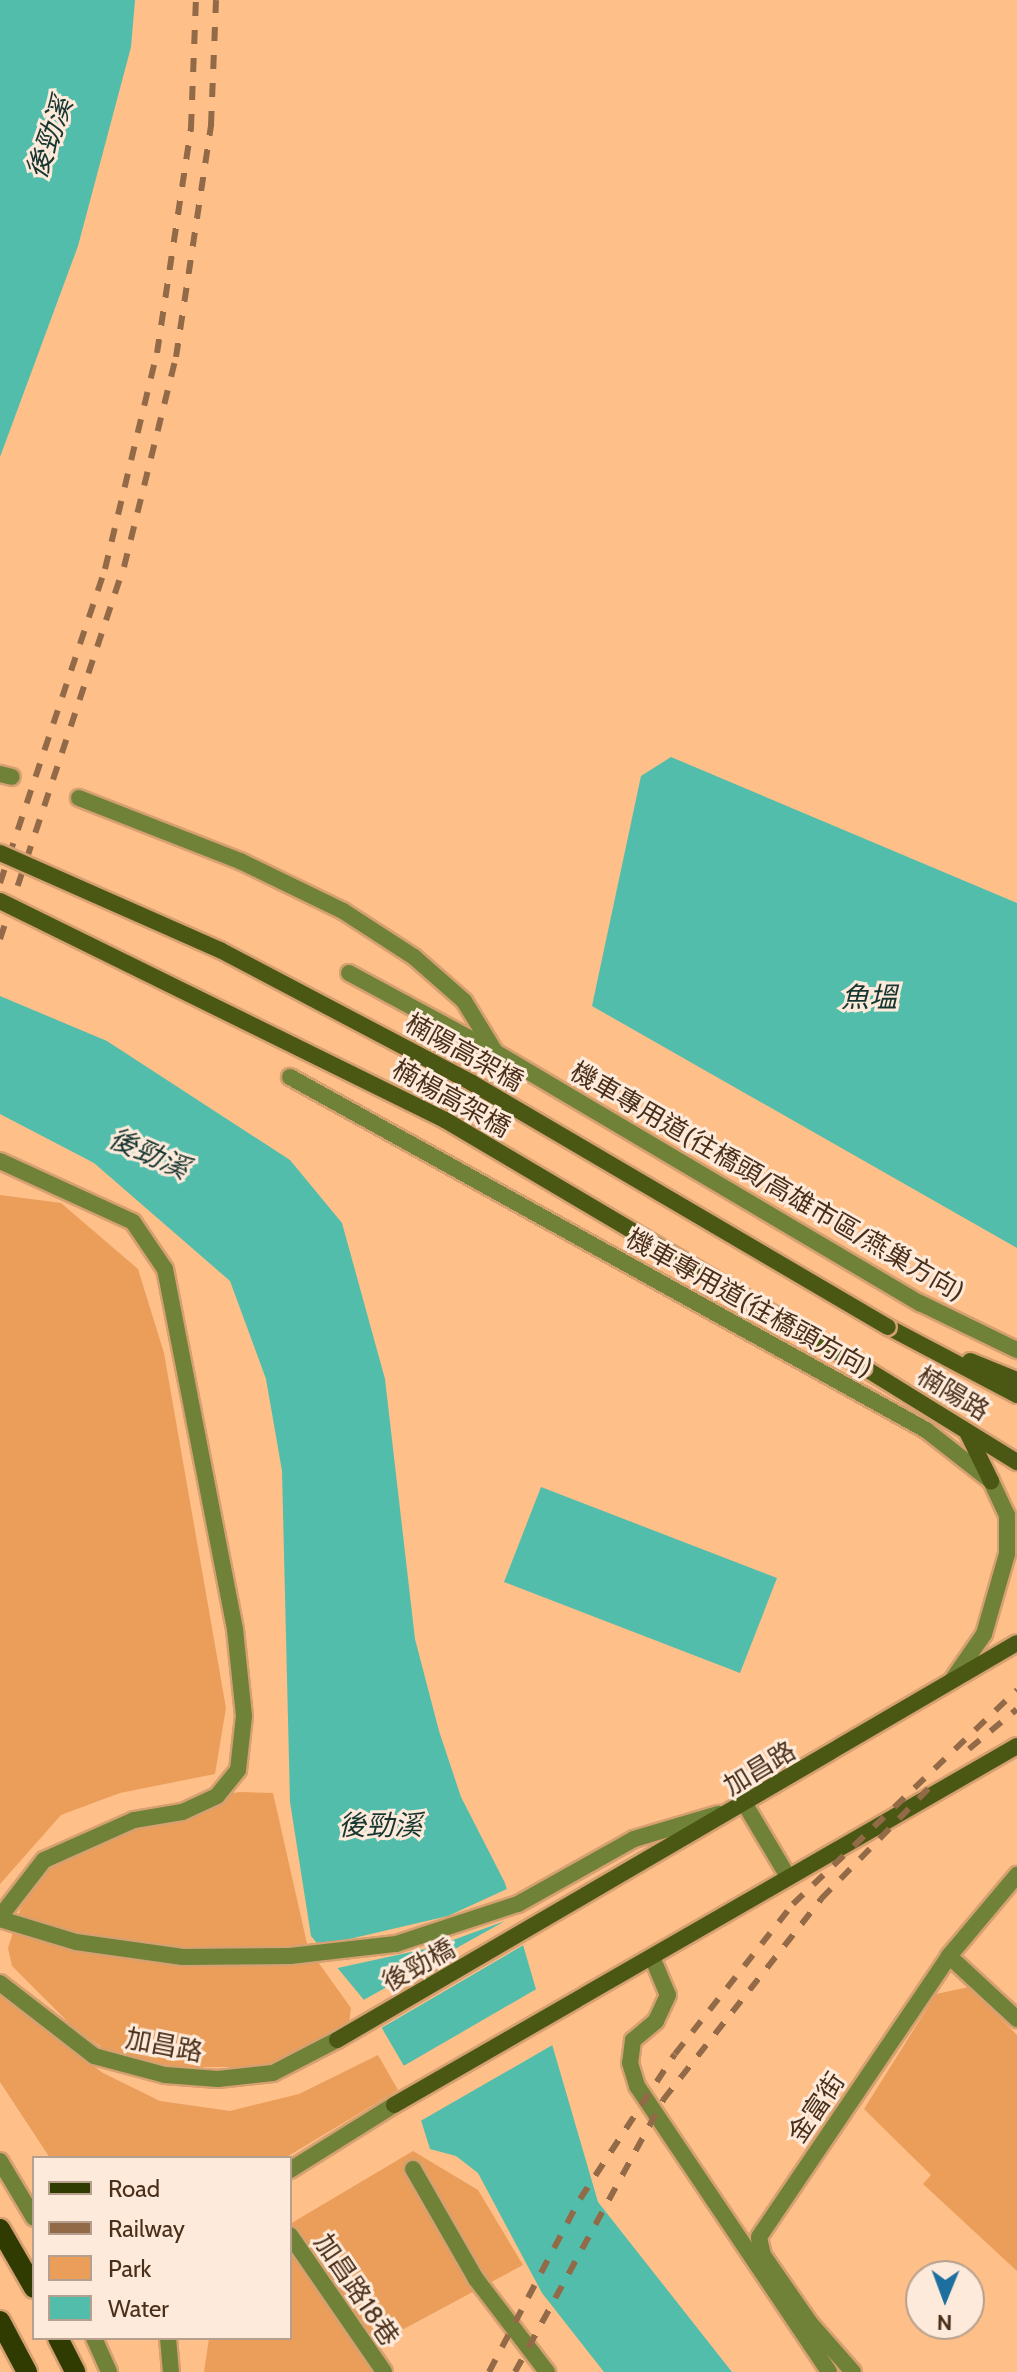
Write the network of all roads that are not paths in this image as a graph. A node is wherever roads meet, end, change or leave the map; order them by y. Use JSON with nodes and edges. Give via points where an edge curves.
{"nodes":[{"id":1,"x":79,"y":798,"type":"dead end"},
{"id":2,"x":0,"y":853,"type":"edge"},
{"id":3,"x":0,"y":901,"type":"edge"},
{"id":4,"x":349,"y":973,"type":"dead end"},
{"id":5,"x":495,"y":1052,"type":"junction"},
{"id":6,"x":290,"y":1077,"type":"dead end"},
{"id":7,"x":0,"y":1161,"type":"edge"},
{"id":8,"x":888,"y":1327,"type":"junction"},
{"id":9,"x":1017,"y":1350,"type":"edge"},
{"id":10,"x":863,"y":1367,"type":"joint"},
{"id":11,"x":1017,"y":1380,"type":"edge"},
{"id":12,"x":1017,"y":1395,"type":"edge"},
{"id":13,"x":966,"y":1430,"type":"junction"},
{"id":14,"x":1017,"y":1462,"type":"edge"},
{"id":15,"x":991,"y":1481,"type":"junction"},
{"id":16,"x":1017,"y":1643,"type":"edge"},
{"id":17,"x":953,"y":1679,"type":"junction"},
{"id":18,"x":1017,"y":1746,"type":"edge"},
{"id":19,"x":746,"y":1806,"type":"junction"},
{"id":20,"x":787,"y":1875,"type":"junction"},
{"id":21,"x":1017,"y":1875,"type":"edge"},
{"id":22,"x":0,"y":1918,"type":"edge"},
{"id":23,"x":525,"y":1934,"type":"joint"},
{"id":24,"x":949,"y":1956,"type":"junction"},
{"id":25,"x":652,"y":1957,"type":"junction"},
{"id":26,"x":0,"y":1983,"type":"edge"},
{"id":27,"x":1017,"y":2019,"type":"edge"},
{"id":28,"x":337,"y":2040,"type":"joint"},
{"id":29,"x":0,"y":2161,"type":"edge"},
{"id":30,"x":292,"y":2169,"type":"edge"},
{"id":31,"x":413,"y":2169,"type":"dead end"},
{"id":32,"x":32,"y":2215,"type":"edge"},
{"id":33,"x":0,"y":2229,"type":"edge"},
{"id":34,"x":292,"y":2238,"type":"edge"},
{"id":35,"x":32,"y":2285,"type":"edge"},
{"id":36,"x":0,"y":2321,"type":"edge"},
{"id":37,"x":59,"y":2340,"type":"edge"},
{"id":38,"x":95,"y":2340,"type":"edge"},
{"id":39,"x":168,"y":2340,"type":"edge"},
{"id":40,"x":27,"y":2372,"type":"edge"},
{"id":41,"x":75,"y":2372,"type":"edge"},
{"id":42,"x":109,"y":2372,"type":"edge"},
{"id":43,"x":171,"y":2372,"type":"edge"},
{"id":44,"x":384,"y":2372,"type":"edge"},
{"id":45,"x":547,"y":2372,"type":"edge"},
{"id":46,"x":829,"y":2372,"type":"edge"},
{"id":47,"x":853,"y":2372,"type":"edge"}],
"edges":[{"from":1,"to":5,"type":"street","via":[[240,861],[343,911],[414,957],[464,1001]]},
{"from":2,"to":8,"type":"street","name":"楠陽高架橋","bridge":true,"via":[[220,950],[472,1083]]},
{"from":3,"to":10,"type":"street","name":"楠楊高架橋","bridge":true,"via":[[445,1120]]},
{"from":4,"to":5,"type":"street"},
{"from":5,"to":9,"type":"street","name":"機車專用道(往橋頭/高雄市區/燕巢方向)","via":[[920,1303]]},
{"from":6,"to":15,"type":"street","name":"機車專用道(往橋頭方向)","via":[[926,1430]]},
{"from":7,"to":22,"type":"street","via":[[133,1222],[165,1269],[235,1629],[244,1716],[238,1770],[217,1796],[182,1812],[134,1820],[44,1860]]},
{"from":8,"to":11,"type":"street"},
{"from":8,"to":12,"type":"street"},
{"from":10,"to":13,"type":"street","name":"楠陽路"},
{"from":13,"to":14,"type":"street","name":"楠陽路"},
{"from":13,"to":15,"type":"street"},
{"from":15,"to":17,"type":"street","name":"機車專用道(往橋頭方向)","via":[[1007,1515],[1007,1554],[984,1634]]},
{"from":16,"to":17,"type":"street","name":"加昌路"},
{"from":17,"to":19,"type":"street","name":"加昌路"},
{"from":18,"to":20,"type":"street"},
{"from":19,"to":20,"type":"street"},
{"from":19,"to":22,"type":"street","via":[[634,1839],[518,1904],[396,1944],[276,1957],[141,1952],[76,1942]]},
{"from":19,"to":23,"type":"street","name":"加昌路"},
{"from":20,"to":25,"type":"street"},
{"from":21,"to":24,"type":"street","name":"金富街"},
{"from":23,"to":28,"type":"street","name":"後勁橋"},
{"from":24,"to":27,"type":"street"},
{"from":24,"to":47,"type":"street","name":"金富街","via":[[759,2237],[778,2277]]},
{"from":25,"to":30,"type":"street"},
{"from":25,"to":46,"type":"street","via":[[668,1995],[656,2021],[633,2040],[630,2063],[637,2086]]},
{"from":26,"to":28,"type":"street","name":"加昌路","via":[[94,2056],[165,2075],[218,2079],[273,2073]]},
{"from":29,"to":32,"type":"street"},
{"from":31,"to":45,"type":"street","via":[[476,2279]]},
{"from":33,"to":35,"type":"main road"},
{"from":34,"to":44,"type":"street","name":"加昌路18巷"},
{"from":36,"to":40,"type":"main road"},
{"from":37,"to":41,"type":"main road"},
{"from":38,"to":42,"type":"street"},
{"from":39,"to":43,"type":"street"}]}
